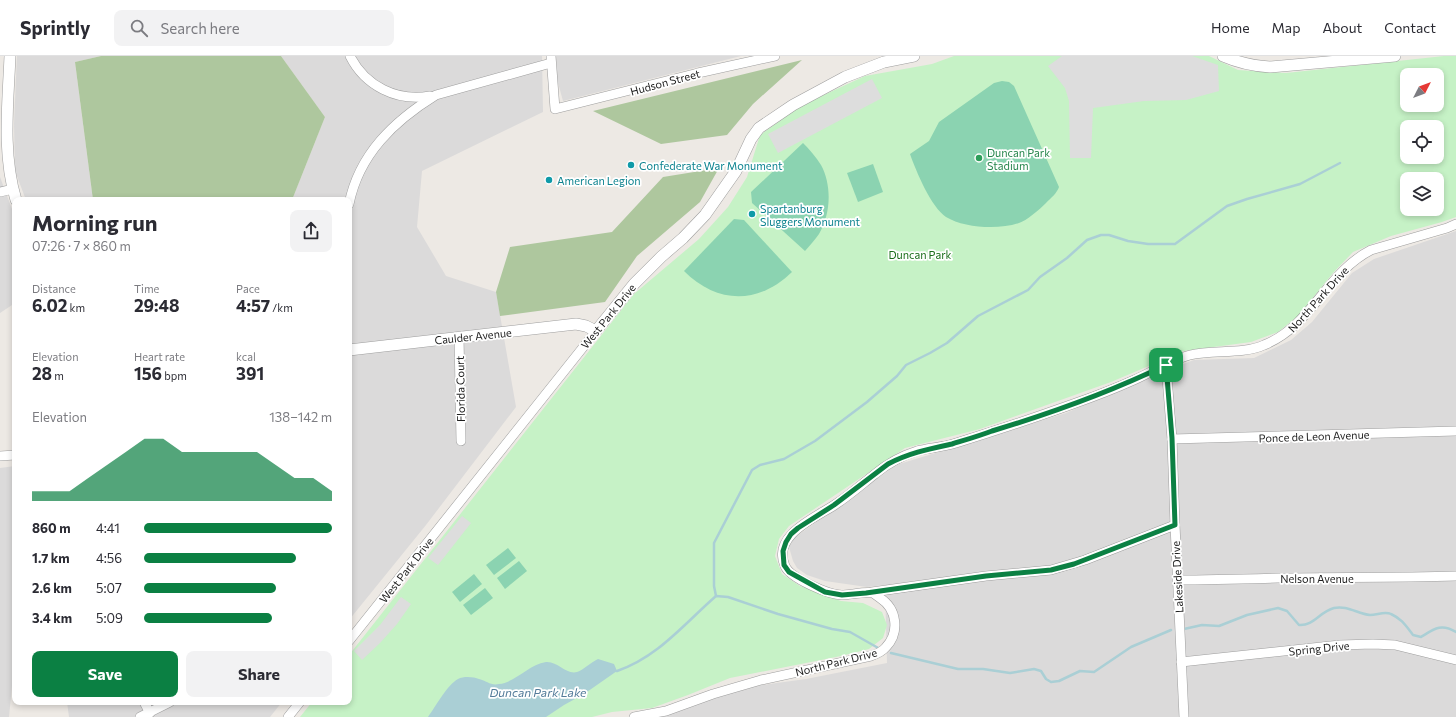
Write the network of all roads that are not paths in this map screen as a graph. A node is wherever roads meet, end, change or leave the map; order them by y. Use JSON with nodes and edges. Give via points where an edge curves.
{"nodes":[{"id":1,"x":10,"y":56,"type":"edge"},
{"id":2,"x":350,"y":56,"type":"edge"},
{"id":3,"x":775,"y":56,"type":"edge"},
{"id":4,"x":914,"y":56,"type":"edge"},
{"id":5,"x":1223,"y":56,"type":"edge"},
{"id":6,"x":1395,"y":56,"type":"edge"},
{"id":7,"x":551,"y":60,"type":"edge"},
{"id":8,"x":436,"y":95,"type":"junction"},
{"id":9,"x":0,"y":192,"type":"edge"},
{"id":10,"x":14,"y":195,"type":"edge"},
{"id":11,"x":351,"y":197,"type":"edge"},
{"id":12,"x":1456,"y":224,"type":"edge"},
{"id":13,"x":596,"y":330,"type":"junction"},
{"id":14,"x":459,"y":338,"type":"junction"},
{"id":15,"x":352,"y":350,"type":"edge"},
{"id":16,"x":1166,"y":365,"type":"junction"},
{"id":17,"x":1456,"y":431,"type":"edge"},
{"id":18,"x":1172,"y":438,"type":"junction"},
{"id":19,"x":461,"y":441,"type":"dead end"},
{"id":20,"x":12,"y":455,"type":"edge"},
{"id":21,"x":0,"y":456,"type":"edge"},
{"id":22,"x":1175,"y":525,"type":"junction"},
{"id":23,"x":1456,"y":576,"type":"edge"},
{"id":24,"x":1177,"y":580,"type":"junction"},
{"id":25,"x":872,"y":592,"type":"junction"},
{"id":26,"x":352,"y":637,"type":"edge"},
{"id":27,"x":1456,"y":660,"type":"edge"},
{"id":28,"x":1182,"y":662,"type":"junction"},
{"id":29,"x":146,"y":705,"type":"edge"},
{"id":30,"x":165,"y":705,"type":"edge"},
{"id":31,"x":298,"y":705,"type":"edge"},
{"id":32,"x":150,"y":713,"type":"junction"},
{"id":33,"x":140,"y":717,"type":"edge"},
{"id":34,"x":288,"y":717,"type":"edge"},
{"id":35,"x":634,"y":717,"type":"edge"},
{"id":36,"x":1184,"y":717,"type":"edge"}],
"edges":[{"from":1,"to":10,"type":"street","via":[[8,140],[9,173]]},
{"from":2,"to":8,"type":"street","via":[[368,80],[393,94],[422,98]]},
{"from":3,"to":7,"type":"street","name":"Hudson Street","via":[[555,109]]},
{"from":4,"to":13,"type":"street","name":"West Park Drive","via":[[884,62],[845,77],[793,105],[759,128],[736,171],[705,215],[639,279]]},
{"from":5,"to":6,"type":"street","via":[[1241,63],[1270,67]]},
{"from":7,"to":8,"type":"street"},
{"from":8,"to":11,"type":"street","via":[[400,121],[372,149],[358,175]]},
{"from":9,"to":10,"type":"street"},
{"from":12,"to":16,"type":"street","name":"North Park Drive","via":[[1372,250],[1361,256],[1342,271],[1298,324],[1275,340],[1247,350],[1193,354]]},
{"from":13,"to":14,"type":"street","name":"Caulder Avenue","via":[[576,324]]},
{"from":13,"to":26,"type":"street","name":"West Park Drive"},
{"from":14,"to":15,"type":"street","name":"Caulder Avenue"},
{"from":14,"to":19,"type":"street","name":"Florida Court"},
{"from":16,"to":18,"type":"street","name":"Lakeside Drive"},
{"from":16,"to":25,"type":"street","name":"North Park Drive","via":[[1130,382],[1042,415],[952,444],[917,451],[898,459],[791,534],[783,551],[786,569],[825,592],[842,595]]},
{"from":17,"to":18,"type":"street","name":"Ponce de Leon Avenue"},
{"from":18,"to":22,"type":"street","name":"Lakeside Drive"},
{"from":20,"to":21,"type":"street"},
{"from":22,"to":24,"type":"street","name":"Lakeside Drive"},
{"from":22,"to":25,"type":"street","via":[[1074,564],[1051,570]]},
{"from":23,"to":24,"type":"street","name":"Nelson Avenue"},
{"from":24,"to":28,"type":"street","name":"Lakeside Drive"},
{"from":25,"to":35,"type":"street","name":"North Park Drive","via":[[889,605],[895,620],[892,639],[879,653],[754,681],[666,711]]},
{"from":27,"to":28,"type":"street","name":"Spring Drive","via":[[1395,646],[1362,644]]},
{"from":28,"to":36,"type":"street","name":"Lakeside Drive"},
{"from":29,"to":32,"type":"street"},
{"from":30,"to":32,"type":"street"},
{"from":31,"to":34,"type":"street"},
{"from":32,"to":33,"type":"street"}]}
